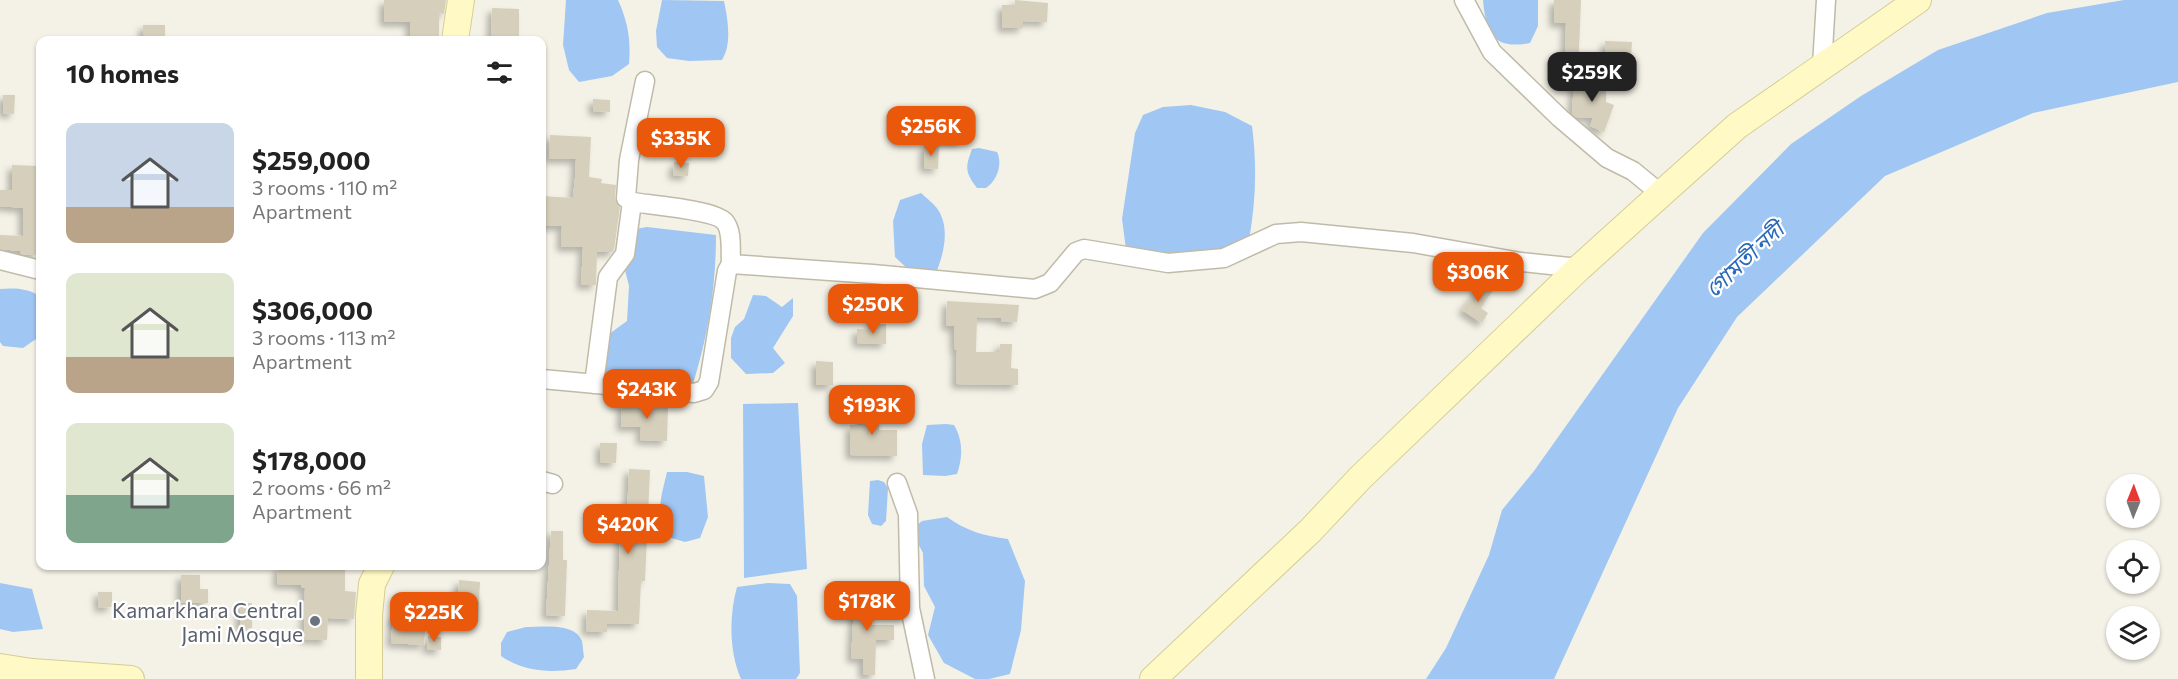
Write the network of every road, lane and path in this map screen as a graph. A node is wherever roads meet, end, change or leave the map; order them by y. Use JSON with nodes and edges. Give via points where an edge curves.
{"nodes":[{"id":1,"x":461,"y":0,"type":"edge"},
{"id":2,"x":1464,"y":0,"type":"edge"},
{"id":3,"x":1826,"y":0,"type":"edge"},
{"id":4,"x":1918,"y":0,"type":"edge"},
{"id":5,"x":456,"y":36,"type":"edge"},
{"id":6,"x":1822,"y":66,"type":"junction"},
{"id":7,"x":645,"y":81,"type":"dead end"},
{"id":8,"x":1661,"y":194,"type":"junction"},
{"id":9,"x":632,"y":202,"type":"junction"},
{"id":10,"x":0,"y":260,"type":"edge"},
{"id":11,"x":731,"y":264,"type":"junction"},
{"id":12,"x":1579,"y":267,"type":"junction"},
{"id":13,"x":36,"y":269,"type":"edge"},
{"id":14,"x":546,"y":379,"type":"edge"},
{"id":15,"x":594,"y":384,"type":"junction"},
{"id":16,"x":897,"y":483,"type":"dead end"},
{"id":17,"x":379,"y":570,"type":"edge"},
{"id":18,"x":0,"y":667,"type":"edge"},
{"id":19,"x":131,"y":679,"type":"edge"},
{"id":20,"x":369,"y":679,"type":"edge"},
{"id":21,"x":925,"y":679,"type":"edge"},
{"id":22,"x":1153,"y":679,"type":"edge"}],
"edges":[{"from":1,"to":5,"type":"street"},
{"from":2,"to":8,"type":"street","via":[[1492,52],[1607,158],[1633,171]]},
{"from":3,"to":6,"type":"street"},
{"from":4,"to":6,"type":"street"},
{"from":6,"to":8,"type":"street","via":[[1737,126]]},
{"from":7,"to":9,"type":"street","via":[[629,160],[626,198]]},
{"from":8,"to":12,"type":"street"},
{"from":9,"to":11,"type":"street","via":[[713,214],[725,221],[730,233]]},
{"from":9,"to":15,"type":"street","via":[[625,254],[608,277]]},
{"from":10,"to":13,"type":"street"},
{"from":11,"to":12,"type":"street","via":[[1035,290],[1050,283],[1076,252],[1084,249],[1168,263],[1224,258],[1276,234],[1301,232],[1413,243],[1521,262]]},
{"from":11,"to":15,"type":"street","via":[[709,381],[704,390],[694,393]]},
{"from":12,"to":22,"type":"street"},
{"from":14,"to":15,"type":"street"},
{"from":16,"to":21,"type":"street","via":[[908,514],[910,608]]},
{"from":17,"to":20,"type":"street","via":[[372,584],[369,615]]},
{"from":18,"to":19,"type":"street"}]}
